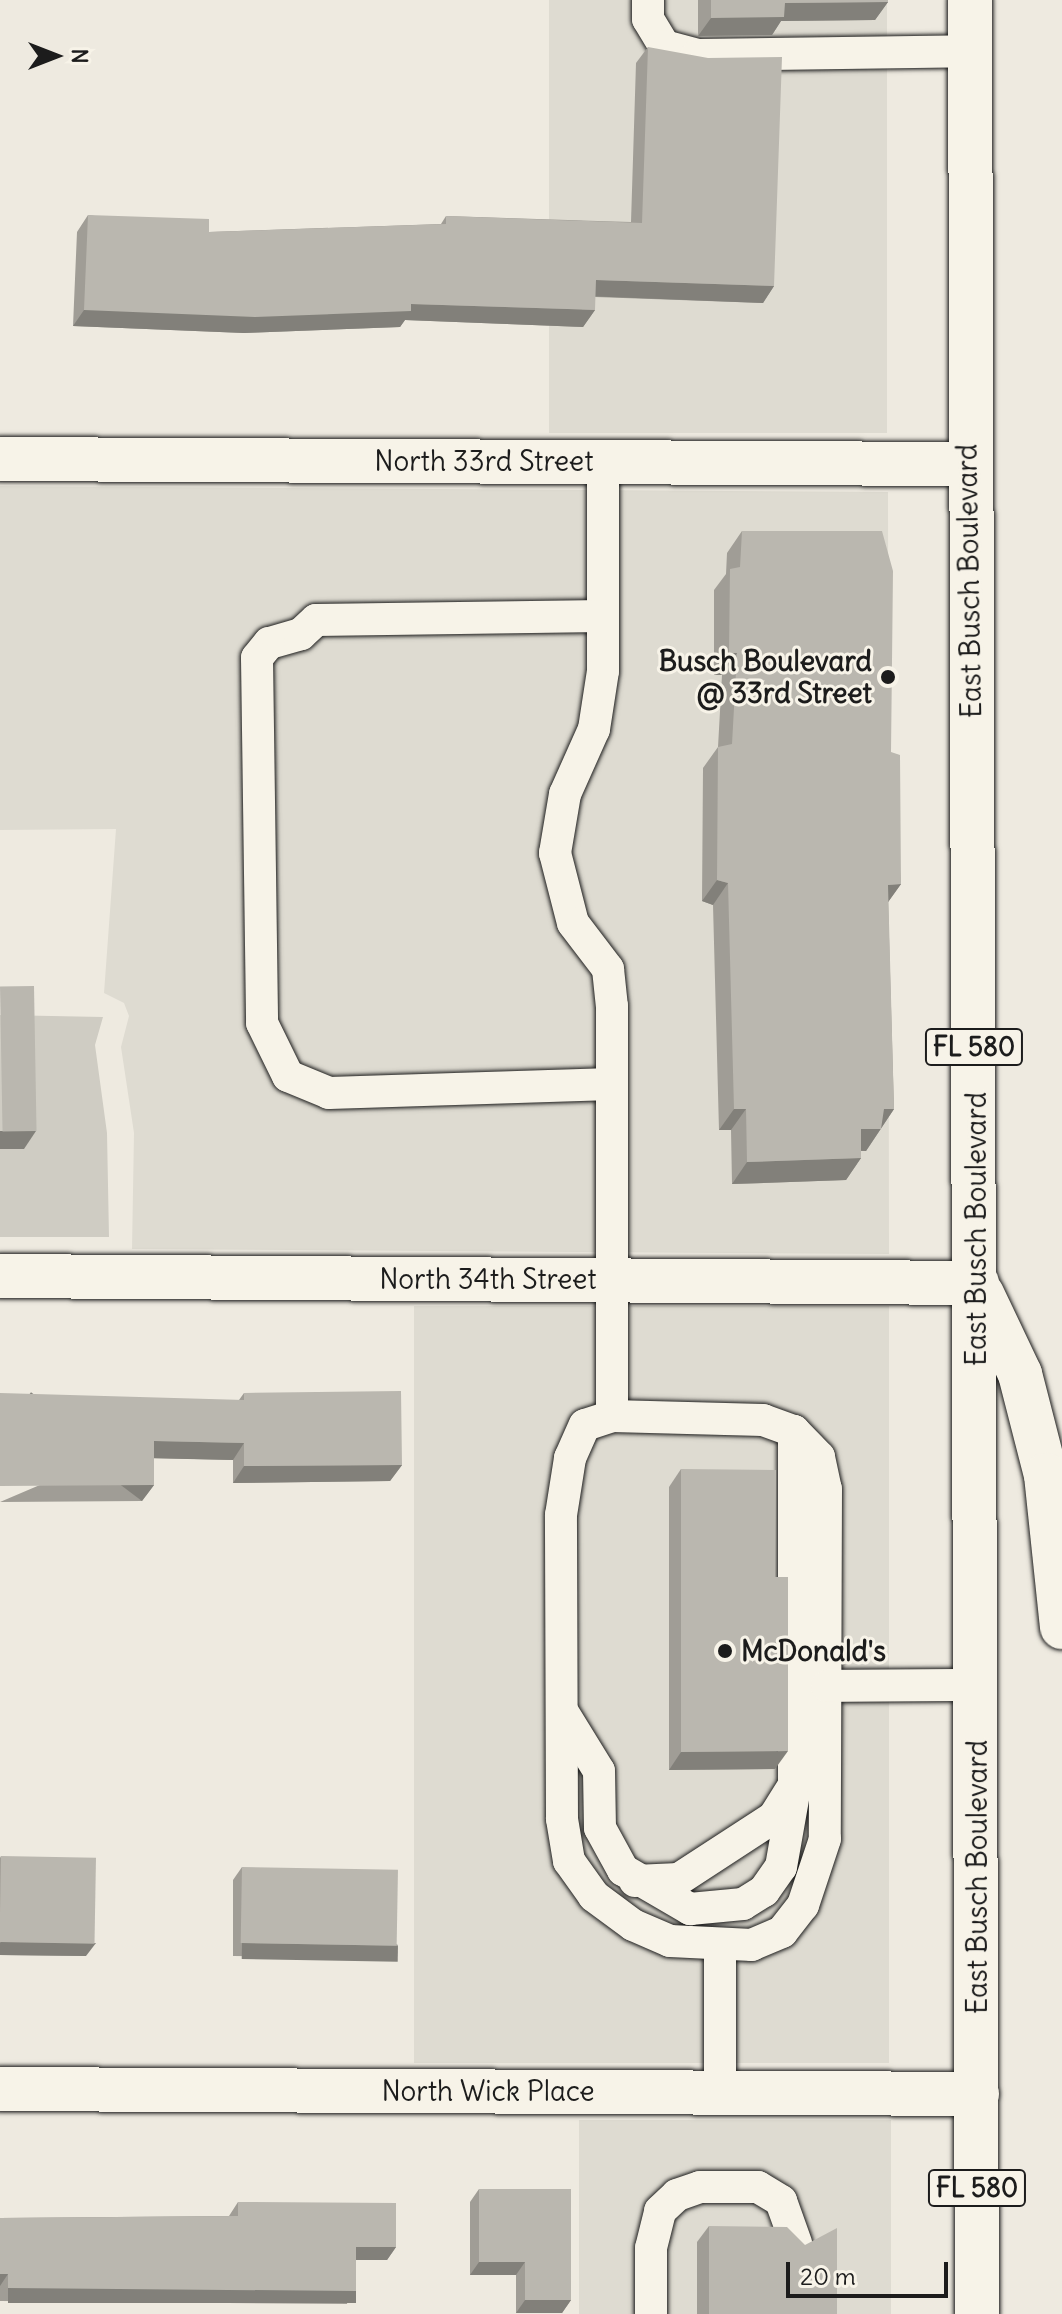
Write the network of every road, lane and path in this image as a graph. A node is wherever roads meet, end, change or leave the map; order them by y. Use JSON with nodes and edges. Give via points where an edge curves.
{"nodes":[{"id":1,"x":648,"y":0,"type":"edge"},
{"id":2,"x":970,"y":0,"type":"edge"},
{"id":3,"x":970,"y":51,"type":"junction"},
{"id":4,"x":0,"y":459,"type":"edge"},
{"id":5,"x":603,"y":462,"type":"junction"},
{"id":6,"x":968,"y":464,"type":"junction"},
{"id":7,"x":603,"y":616,"type":"junction"},
{"id":8,"x":612,"y":1084,"type":"junction"},
{"id":9,"x":0,"y":1276,"type":"edge"},
{"id":10,"x":612,"y":1280,"type":"junction"},
{"id":11,"x":977,"y":1283,"type":"junction"},
{"id":12,"x":612,"y":1416,"type":"junction"},
{"id":13,"x":794,"y":1431,"type":"junction"},
{"id":14,"x":1062,"y":1627,"type":"edge"},
{"id":15,"x":977,"y":1685,"type":"junction"},
{"id":16,"x":827,"y":1686,"type":"junction"},
{"id":17,"x":562,"y":1711,"type":"junction"},
{"id":18,"x":794,"y":1785,"type":"junction"},
{"id":19,"x":635,"y":1881,"type":"junction"},
{"id":20,"x":720,"y":1948,"type":"junction"},
{"id":21,"x":0,"y":2089,"type":"edge"},
{"id":22,"x":720,"y":2093,"type":"junction"},
{"id":23,"x":977,"y":2094,"type":"junction"},
{"id":24,"x":796,"y":2243,"type":"edge"},
{"id":25,"x":651,"y":2314,"type":"edge"},
{"id":26,"x":977,"y":2314,"type":"edge"}],
"edges":[{"from":1,"to":3,"type":"lane","via":[[648,19],[664,46],[697,55]]},
{"from":2,"to":3,"type":"street","name":"East Busch Boulevard","number":"FL 580"},
{"from":3,"to":6,"type":"street","name":"East Busch Boulevard","number":"FL 580"},
{"from":4,"to":5,"type":"street","name":"North 33rd Street"},
{"from":5,"to":6,"type":"street","name":"North 33rd Street"},
{"from":5,"to":7,"type":"lane"},
{"from":6,"to":11,"type":"street","name":"East Busch Boulevard","number":"FL 580"},
{"from":7,"to":8,"type":"lane","via":[[594,729],[565,794],[555,853],[573,923],[608,969]]},
{"from":7,"to":8,"type":"lane","via":[[316,620],[301,634],[269,643],[257,658],[262,1023],[288,1076],[329,1093]]},
{"from":8,"to":10,"type":"lane"},
{"from":9,"to":10,"type":"street","name":"North 34th Street"},
{"from":10,"to":11,"type":"street","name":"North 34th Street"},
{"from":10,"to":12,"type":"lane"},
{"from":11,"to":14,"type":"street","via":[[1020,1374],[1046,1475]]},
{"from":11,"to":15,"type":"street","name":"East Busch Boulevard","number":"FL 580"},
{"from":12,"to":13,"type":"lane","via":[[763,1420]]},
{"from":12,"to":17,"type":"lane","via":[[585,1425],[570,1458],[561,1515]]},
{"from":13,"to":16,"type":"lane","via":[[819,1457],[826,1489]]},
{"from":13,"to":18,"type":"lane"},
{"from":15,"to":16,"type":"lane"},
{"from":15,"to":23,"type":"street","name":"East Busch Boulevard","number":"FL 580"},
{"from":16,"to":20,"type":"lane","via":[[825,1839],[817,1872],[782,1932]]},
{"from":17,"to":19,"type":"lane","via":[[599,1771],[608,1852]]},
{"from":17,"to":20,"type":"lane","via":[[569,1861],[594,1896],[633,1925],[670,1941]]},
{"from":18,"to":19,"type":"lane","via":[[774,1817],[679,1879]]},
{"from":18,"to":19,"type":"lane","via":[[781,1867],[743,1904],[690,1909]]},
{"from":20,"to":22,"type":"lane"},
{"from":21,"to":22,"type":"street","name":"North Wick Place"},
{"from":22,"to":23,"type":"street","name":"North Wick Place"},
{"from":23,"to":26,"type":"street","name":"East Busch Boulevard","number":"FL 580"},
{"from":24,"to":25,"type":"lane","via":[[781,2201],[758,2187],[700,2187],[677,2195],[660,2211],[651,2248]]}]}
